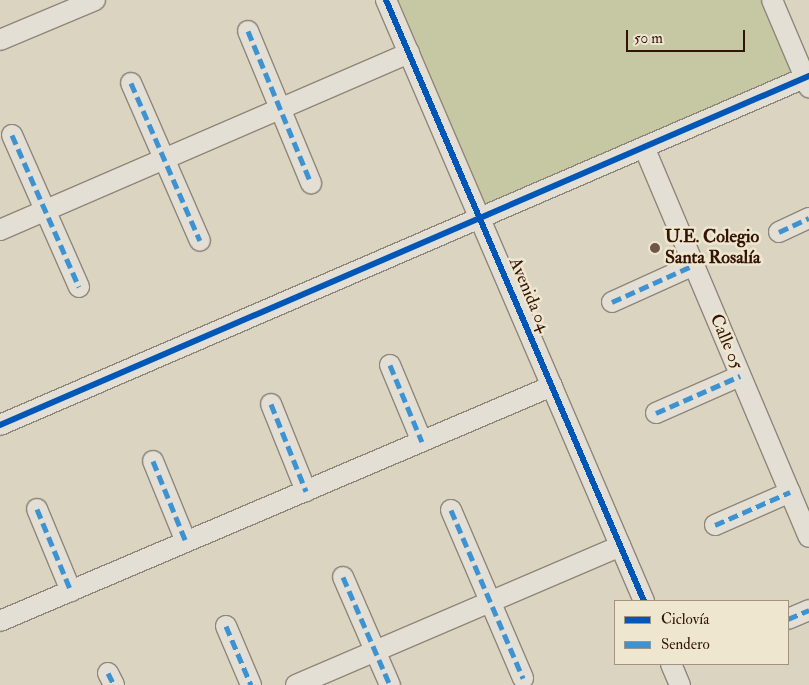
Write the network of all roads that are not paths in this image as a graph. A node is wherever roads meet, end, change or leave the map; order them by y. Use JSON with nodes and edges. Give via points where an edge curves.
{"nodes":[{"id":1,"x":95,"y":0,"type":"edge"},
{"id":2,"x":386,"y":0,"type":"edge"},
{"id":3,"x":772,"y":0,"type":"edge"},
{"id":4,"x":248,"y":31,"type":"dead end"},
{"id":5,"x":0,"y":40,"type":"edge"},
{"id":6,"x":409,"y":53,"type":"junction"},
{"id":7,"x":808,"y":80,"type":"edge"},
{"id":8,"x":131,"y":83,"type":"dead end"},
{"id":9,"x":281,"y":109,"type":"junction"},
{"id":10,"x":12,"y":135,"type":"dead end"},
{"id":11,"x":644,"y":147,"type":"junction"},
{"id":12,"x":164,"y":159,"type":"junction"},
{"id":13,"x":311,"y":183,"type":"dead end"},
{"id":14,"x":46,"y":210,"type":"junction"},
{"id":15,"x":479,"y":218,"type":"junction"},
{"id":16,"x":809,"y":218,"type":"edge"},
{"id":17,"x":0,"y":230,"type":"edge"},
{"id":18,"x":779,"y":232,"type":"dead end"},
{"id":19,"x":200,"y":241,"type":"dead end"},
{"id":20,"x":694,"y":265,"type":"junction"},
{"id":21,"x":79,"y":287,"type":"dead end"},
{"id":22,"x":612,"y":302,"type":"dead end"},
{"id":23,"x":390,"y":366,"type":"dead end"},
{"id":24,"x":740,"y":376,"type":"junction"},
{"id":25,"x":552,"y":386,"type":"junction"},
{"id":26,"x":270,"y":404,"type":"dead end"},
{"id":27,"x":656,"y":413,"type":"dead end"},
{"id":28,"x":0,"y":425,"type":"edge"},
{"id":29,"x":422,"y":442,"type":"junction"},
{"id":30,"x":154,"y":461,"type":"dead end"},
{"id":31,"x":306,"y":491,"type":"junction"},
{"id":32,"x":790,"y":492,"type":"junction"},
{"id":33,"x":37,"y":510,"type":"dead end"},
{"id":34,"x":451,"y":510,"type":"dead end"},
{"id":35,"x":715,"y":525,"type":"dead end"},
{"id":36,"x":809,"y":537,"type":"edge"},
{"id":37,"x":186,"y":542,"type":"junction"},
{"id":38,"x":620,"y":546,"type":"junction"},
{"id":39,"x":343,"y":577,"type":"dead end"},
{"id":40,"x":71,"y":591,"type":"junction"},
{"id":41,"x":644,"y":600,"type":"edge"},
{"id":42,"x":491,"y":601,"type":"junction"},
{"id":43,"x":809,"y":610,"type":"edge"},
{"id":44,"x":789,"y":619,"type":"edge"},
{"id":45,"x":0,"y":621,"type":"edge"},
{"id":46,"x":226,"y":626,"type":"dead end"},
{"id":47,"x":375,"y":651,"type":"junction"},
{"id":48,"x":671,"y":665,"type":"edge"},
{"id":49,"x":523,"y":678,"type":"dead end"},
{"id":50,"x":251,"y":685,"type":"edge"},
{"id":51,"x":296,"y":685,"type":"edge"},
{"id":52,"x":390,"y":685,"type":"edge"},
{"id":53,"x":680,"y":685,"type":"edge"}],
"edges":[{"from":1,"to":5,"type":"street"},
{"from":2,"to":6,"type":"street","name":"Avenida 04"},
{"from":3,"to":7,"type":"street"},
{"from":4,"to":9,"type":"street"},
{"from":6,"to":9,"type":"street"},
{"from":6,"to":15,"type":"street","name":"Avenida 04"},
{"from":7,"to":11,"type":"street"},
{"from":8,"to":12,"type":"street"},
{"from":9,"to":12,"type":"street"},
{"from":9,"to":13,"type":"street"},
{"from":10,"to":14,"type":"street"},
{"from":11,"to":15,"type":"street"},
{"from":11,"to":20,"type":"street","name":"Calle 05"},
{"from":12,"to":14,"type":"street"},
{"from":12,"to":19,"type":"street"},
{"from":14,"to":17,"type":"street"},
{"from":14,"to":21,"type":"street"},
{"from":15,"to":25,"type":"street","name":"Avenida 04"},
{"from":15,"to":28,"type":"street"},
{"from":16,"to":18,"type":"street"},
{"from":20,"to":22,"type":"street"},
{"from":20,"to":24,"type":"street","name":"Calle 05"},
{"from":23,"to":29,"type":"street"},
{"from":24,"to":27,"type":"street"},
{"from":24,"to":32,"type":"street","name":"Calle 05"},
{"from":25,"to":29,"type":"street"},
{"from":25,"to":38,"type":"street","name":"Avenida 04"},
{"from":26,"to":31,"type":"street"},
{"from":29,"to":31,"type":"street"},
{"from":30,"to":37,"type":"street"},
{"from":31,"to":37,"type":"street"},
{"from":32,"to":35,"type":"street"},
{"from":32,"to":36,"type":"street","name":"Calle 05"},
{"from":33,"to":40,"type":"street"},
{"from":34,"to":42,"type":"street"},
{"from":37,"to":40,"type":"street"},
{"from":38,"to":41,"type":"street","name":"Avenida 04"},
{"from":38,"to":42,"type":"street"},
{"from":39,"to":47,"type":"street"},
{"from":40,"to":45,"type":"street"},
{"from":42,"to":47,"type":"street"},
{"from":42,"to":49,"type":"street"},
{"from":43,"to":44,"type":"street"},
{"from":46,"to":50,"type":"street"},
{"from":47,"to":51,"type":"street"},
{"from":47,"to":52,"type":"street"},
{"from":48,"to":53,"type":"street"}]}
